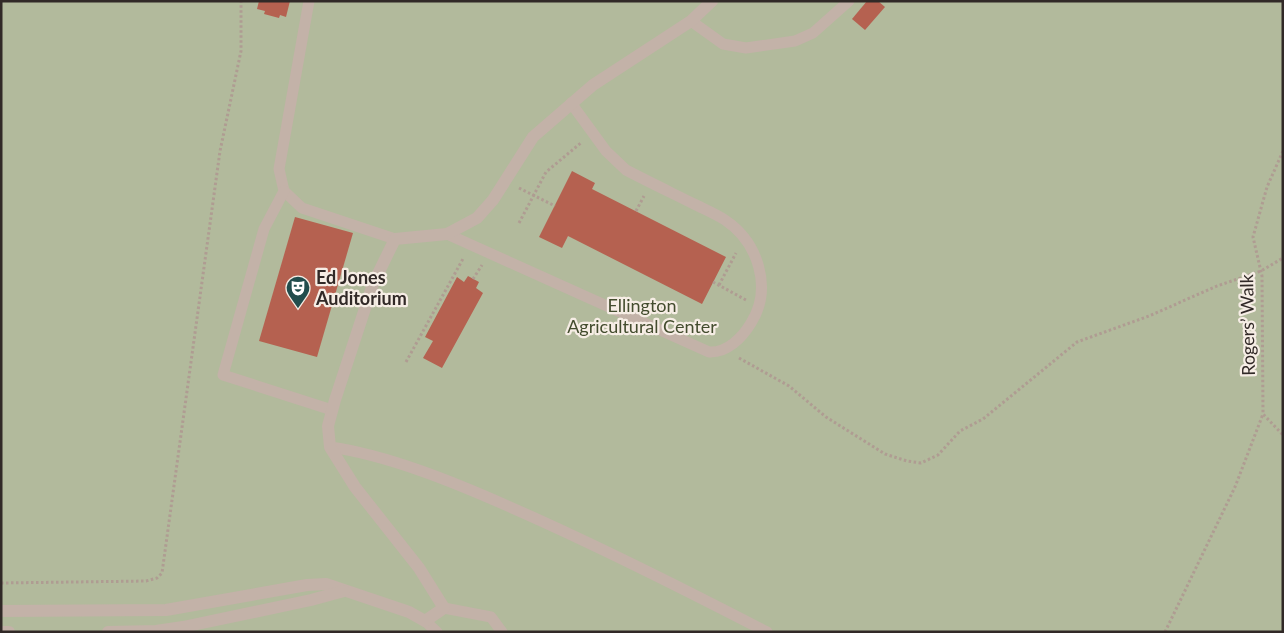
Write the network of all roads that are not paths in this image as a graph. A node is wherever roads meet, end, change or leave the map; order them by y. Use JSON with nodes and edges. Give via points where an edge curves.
{"nodes":[{"id":1,"x":309,"y":1,"type":"edge"},
{"id":2,"x":712,"y":1,"type":"edge"},
{"id":3,"x":849,"y":1,"type":"edge"},
{"id":4,"x":691,"y":20,"type":"junction"},
{"id":5,"x":571,"y":103,"type":"junction"},
{"id":6,"x":284,"y":191,"type":"junction"},
{"id":7,"x":446,"y":234,"type":"junction"},
{"id":8,"x":395,"y":239,"type":"junction"},
{"id":9,"x":332,"y":410,"type":"junction"},
{"id":10,"x":330,"y":447,"type":"junction"},
{"id":11,"x":344,"y":591,"type":"junction"},
{"id":12,"x":210,"y":603,"type":"junction"},
{"id":13,"x":444,"y":608,"type":"junction"},
{"id":14,"x":1,"y":611,"type":"edge"},
{"id":15,"x":214,"y":620,"type":"junction"},
{"id":16,"x":425,"y":621,"type":"junction"},
{"id":17,"x":1,"y":632,"type":"edge"},
{"id":18,"x":9,"y":632,"type":"edge"},
{"id":19,"x":108,"y":632,"type":"edge"},
{"id":20,"x":437,"y":632,"type":"edge"},
{"id":21,"x":502,"y":632,"type":"edge"},
{"id":22,"x":767,"y":632,"type":"edge"}],
"edges":[{"from":1,"to":6,"type":"lane","via":[[278,169]]},
{"from":2,"to":4,"type":"street"},
{"from":3,"to":4,"type":"lane","via":[[813,33],[795,41],[746,48],[723,44]]},
{"from":4,"to":5,"type":"street"},
{"from":5,"to":7,"type":"street","via":[[529,142],[477,218]]},
{"from":5,"to":7,"type":"lane","via":[[612,160],[724,219],[744,237],[761,274],[762,287],[758,307],[746,331],[729,346],[709,352]]},
{"from":6,"to":8,"type":"lane","via":[[302,208]]},
{"from":6,"to":9,"type":"lane","via":[[264,230],[223,375]]},
{"from":7,"to":8,"type":"street"},
{"from":8,"to":9,"type":"street","via":[[373,284]]},
{"from":9,"to":10,"type":"street","via":[[328,426]]},
{"from":10,"to":13,"type":"street","via":[[355,486],[419,568]]},
{"from":10,"to":22,"type":"lane","via":[[438,476],[480,493],[652,573]]},
{"from":11,"to":12,"type":"street","via":[[326,584],[307,585]]},
{"from":11,"to":15,"type":"street"},
{"from":11,"to":16,"type":"street","via":[[409,612]]},
{"from":12,"to":14,"type":"street","via":[[148,610]]},
{"from":12,"to":15,"type":"street"},
{"from":13,"to":16,"type":"street"},
{"from":13,"to":21,"type":"lane","via":[[491,617]]},
{"from":15,"to":19,"type":"street","via":[[156,631]]},
{"from":16,"to":20,"type":"lane"},
{"from":17,"to":18,"type":"street"}]}
